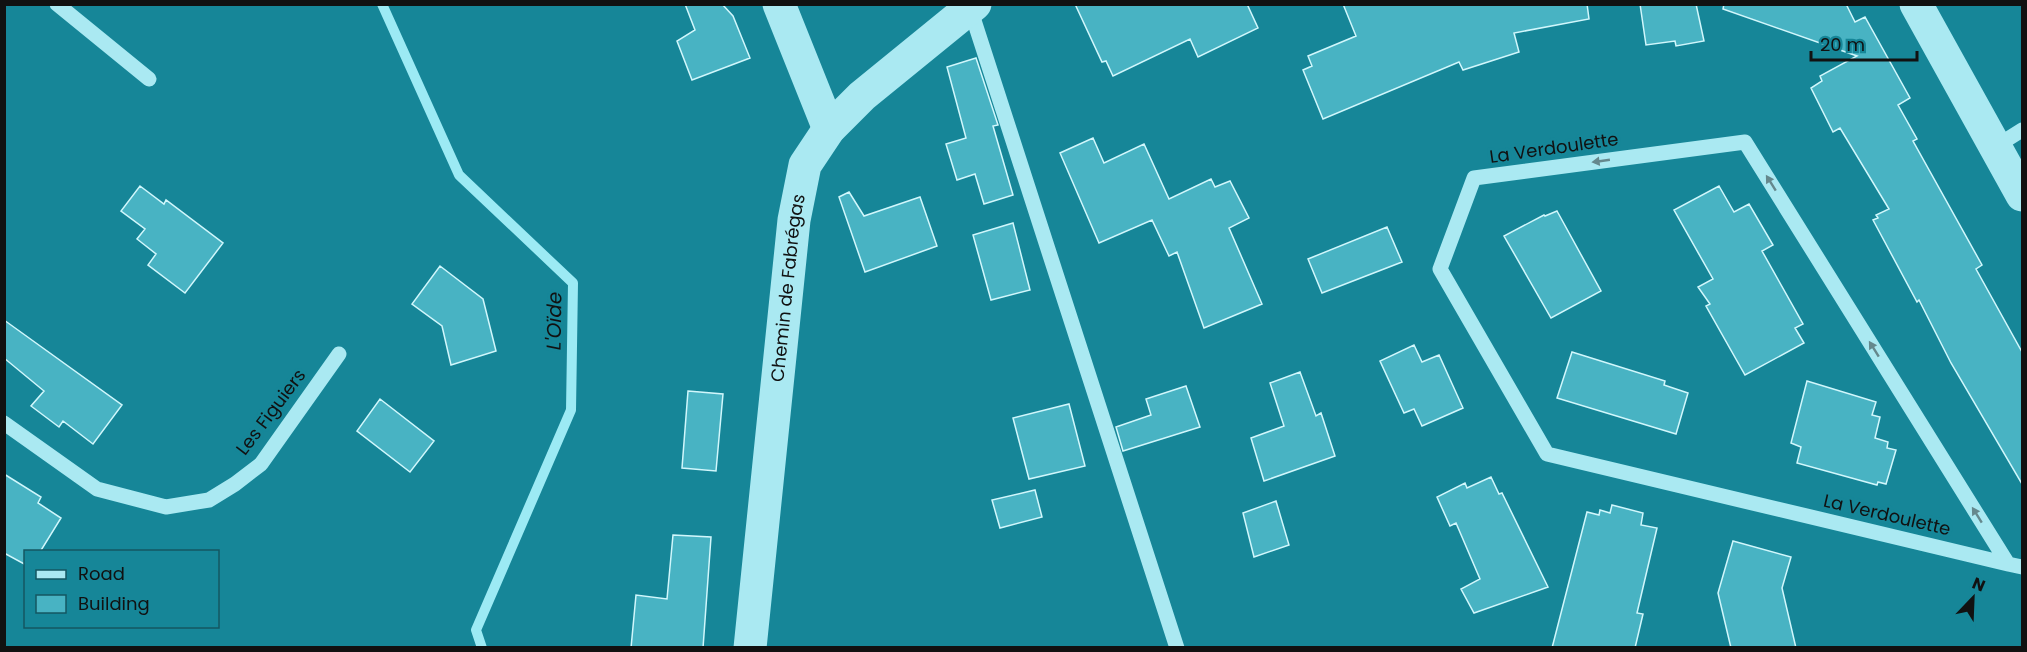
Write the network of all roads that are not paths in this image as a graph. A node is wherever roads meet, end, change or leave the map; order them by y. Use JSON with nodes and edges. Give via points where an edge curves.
{"nodes":[{"id":1,"x":57,"y":4,"type":"edge"},
{"id":2,"x":779,"y":4,"type":"edge"},
{"id":3,"x":1916,"y":4,"type":"edge"},
{"id":4,"x":973,"y":6,"type":"edge"},
{"id":5,"x":149,"y":79,"type":"dead end"},
{"id":6,"x":829,"y":129,"type":"junction"},
{"id":7,"x":2022,"y":130,"type":"edge"},
{"id":8,"x":1995,"y":147,"type":"junction"},
{"id":9,"x":2022,"y":195,"type":"edge"},
{"id":10,"x":339,"y":354,"type":"dead end"},
{"id":11,"x":4,"y":423,"type":"edge"},
{"id":12,"x":2015,"y":566,"type":"edge"},
{"id":13,"x":750,"y":648,"type":"edge"},
{"id":14,"x":1177,"y":648,"type":"edge"}],
"edges":[{"from":1,"to":5,"type":"lane"},
{"from":2,"to":6,"type":"street"},
{"from":3,"to":8,"type":"street"},
{"from":4,"to":6,"type":"street","name":"Chemin de Fabrégas","via":[[862,96]]},
{"from":4,"to":14,"type":"lane"},
{"from":6,"to":13,"type":"street","name":"Chemin de Fabrégas","via":[[805,165],[794,220]]},
{"from":7,"to":8,"type":"lane"},
{"from":8,"to":9,"type":"street"},
{"from":10,"to":11,"type":"lane","name":"Les Figuiers","via":[[261,464],[209,500],[166,507],[97,489]]},
{"from":12,"to":12,"type":"lane","name":"La Verdoulette","one_way":true,"via":[[1745,142],[1474,178],[1440,269],[1547,454]]}]}
